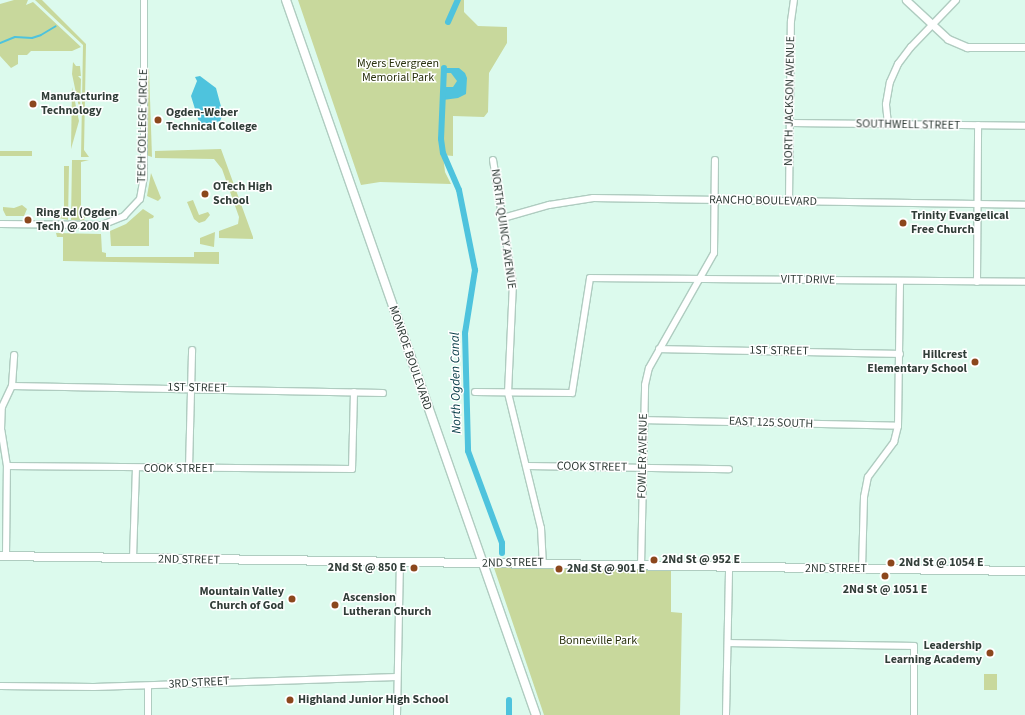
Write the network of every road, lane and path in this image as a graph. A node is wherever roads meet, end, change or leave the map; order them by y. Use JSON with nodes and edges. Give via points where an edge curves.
{"nodes":[{"id":1,"x":144,"y":0,"type":"edge"},
{"id":2,"x":286,"y":0,"type":"edge"},
{"id":3,"x":794,"y":0,"type":"edge"},
{"id":4,"x":906,"y":0,"type":"edge"},
{"id":5,"x":956,"y":0,"type":"edge"},
{"id":6,"x":932,"y":25,"type":"junction"},
{"id":7,"x":1025,"y":47,"type":"edge"},
{"id":8,"x":791,"y":123,"type":"junction"},
{"id":9,"x":888,"y":124,"type":"junction"},
{"id":10,"x":978,"y":125,"type":"junction"},
{"id":11,"x":1025,"y":126,"type":"edge"},
{"id":12,"x":493,"y":160,"type":"dead end"},
{"id":13,"x":715,"y":160,"type":"dead end"},
{"id":14,"x":716,"y":200,"type":"junction"},
{"id":15,"x":789,"y":202,"type":"junction"},
{"id":16,"x":978,"y":204,"type":"junction"},
{"id":17,"x":1025,"y":205,"type":"edge"},
{"id":18,"x":503,"y":218,"type":"junction"},
{"id":19,"x":0,"y":224,"type":"edge"},
{"id":20,"x":698,"y":279,"type":"junction"},
{"id":21,"x":900,"y":281,"type":"junction"},
{"id":22,"x":977,"y":282,"type":"junction"},
{"id":23,"x":1025,"y":282,"type":"edge"},
{"id":24,"x":659,"y":349,"type":"junction"},
{"id":25,"x":192,"y":350,"type":"dead end"},
{"id":26,"x":900,"y":354,"type":"junction"},
{"id":27,"x":14,"y":355,"type":"dead end"},
{"id":28,"x":12,"y":386,"type":"junction"},
{"id":29,"x":192,"y":388,"type":"junction"},
{"id":30,"x":354,"y":392,"type":"junction"},
{"id":31,"x":475,"y":392,"type":"dead end"},
{"id":32,"x":383,"y":393,"type":"dead end"},
{"id":33,"x":508,"y":393,"type":"junction"},
{"id":34,"x":643,"y":420,"type":"junction"},
{"id":35,"x":898,"y":426,"type":"junction"},
{"id":36,"x":7,"y":466,"type":"junction"},
{"id":37,"x":528,"y":466,"type":"junction"},
{"id":38,"x":189,"y":468,"type":"junction"},
{"id":39,"x":643,"y":468,"type":"junction"},
{"id":40,"x":136,"y":469,"type":"junction"},
{"id":41,"x":729,"y":469,"type":"dead end"},
{"id":42,"x":3,"y":556,"type":"edge"},
{"id":43,"x":133,"y":558,"type":"junction"},
{"id":44,"x":400,"y":563,"type":"junction"},
{"id":45,"x":542,"y":563,"type":"junction"},
{"id":46,"x":483,"y":564,"type":"junction"},
{"id":47,"x":641,"y":566,"type":"junction"},
{"id":48,"x":728,"y":568,"type":"junction"},
{"id":49,"x":862,"y":569,"type":"junction"},
{"id":50,"x":1025,"y":571,"type":"edge"},
{"id":51,"x":728,"y":644,"type":"junction"},
{"id":52,"x":397,"y":677,"type":"junction"},
{"id":53,"x":0,"y":686,"type":"edge"},
{"id":54,"x":148,"y":686,"type":"junction"},
{"id":55,"x":148,"y":715,"type":"edge"},
{"id":56,"x":397,"y":715,"type":"edge"},
{"id":57,"x":536,"y":715,"type":"edge"},
{"id":58,"x":726,"y":715,"type":"edge"},
{"id":59,"x":914,"y":715,"type":"edge"}],
"edges":[{"from":1,"to":19,"type":"street","name":"TECH COLLEGE CIRCLE","via":[[144,177],[140,199],[124,216],[102,225]]},
{"from":2,"to":46,"type":"main road","name":"MONROE BOULEVARD"},
{"from":3,"to":8,"type":"street","name":"NORTH JACKSON AVENUE","via":[[791,21]]},
{"from":4,"to":6,"type":"street"},
{"from":5,"to":6,"type":"street"},
{"from":6,"to":7,"type":"street","via":[[948,39],[967,47]]},
{"from":6,"to":9,"type":"street","via":[[911,47],[890,82],[886,104]]},
{"from":8,"to":9,"type":"street","name":"SOUTHWELL STREET"},
{"from":8,"to":15,"type":"street","name":"NORTH JACKSON AVENUE"},
{"from":9,"to":10,"type":"street","name":"SOUTHWELL STREET"},
{"from":10,"to":11,"type":"street","name":"SOUTHWELL STREET"},
{"from":10,"to":16,"type":"street"},
{"from":12,"to":18,"type":"street","name":"NORTH QUINCY AVENUE"},
{"from":13,"to":14,"type":"street","name":"FOWLER AVENUE"},
{"from":14,"to":15,"type":"street","name":"RANCHO BOULEVARD"},
{"from":14,"to":18,"type":"street","name":"RANCHO BOULEVARD","via":[[593,198],[549,205]]},
{"from":14,"to":20,"type":"street","name":"FOWLER AVENUE","via":[[714,253]]},
{"from":15,"to":16,"type":"street","name":"RANCHO BOULEVARD"},
{"from":16,"to":17,"type":"street","name":"RANCHO BOULEVARD"},
{"from":16,"to":22,"type":"street"},
{"from":18,"to":33,"type":"street","name":"NORTH QUINCY AVENUE","via":[[513,283]]},
{"from":20,"to":21,"type":"street","name":"VITT DRIVE"},
{"from":20,"to":24,"type":"street","name":"FOWLER AVENUE"},
{"from":20,"to":33,"type":"street","name":"VITT DRIVE","via":[[590,278],[572,393]]},
{"from":21,"to":22,"type":"street","name":"VITT DRIVE"},
{"from":21,"to":26,"type":"street"},
{"from":22,"to":23,"type":"street","name":"VITT DRIVE"},
{"from":24,"to":26,"type":"street","name":"1ST STREET"},
{"from":24,"to":34,"type":"street","name":"FOWLER AVENUE","via":[[649,368],[645,385]]},
{"from":25,"to":29,"type":"street"},
{"from":26,"to":35,"type":"street"},
{"from":27,"to":28,"type":"street"},
{"from":28,"to":29,"type":"street","name":"1ST STREET"},
{"from":28,"to":36,"type":"street","via":[[2,407],[1,430]]},
{"from":29,"to":30,"type":"street","name":"1ST STREET"},
{"from":29,"to":38,"type":"street"},
{"from":30,"to":32,"type":"street","name":"1ST STREET"},
{"from":30,"to":38,"type":"street","name":"COOK STREET","via":[[352,470]]},
{"from":31,"to":33,"type":"street"},
{"from":33,"to":37,"type":"street","name":"NORTH QUINCY AVENUE"},
{"from":34,"to":35,"type":"street","name":"EAST 125 SOUTH"},
{"from":34,"to":39,"type":"street","name":"FOWLER AVENUE"},
{"from":35,"to":49,"type":"street","via":[[894,442],[868,477],[864,496]]},
{"from":36,"to":40,"type":"street","name":"COOK STREET"},
{"from":36,"to":42,"type":"street"},
{"from":37,"to":39,"type":"street","name":"COOK STREET"},
{"from":37,"to":45,"type":"street","name":"NORTH QUINCY AVENUE","via":[[541,528]]},
{"from":38,"to":40,"type":"street","name":"COOK STREET"},
{"from":39,"to":41,"type":"street","name":"COOK STREET"},
{"from":39,"to":47,"type":"street","name":"FOWLER AVENUE"},
{"from":40,"to":43,"type":"street"},
{"from":42,"to":43,"type":"main road","name":"2ND STREET"},
{"from":43,"to":44,"type":"main road","name":"2ND STREET"},
{"from":44,"to":46,"type":"main road","name":"2ND STREET"},
{"from":44,"to":52,"type":"street"},
{"from":45,"to":46,"type":"main road","name":"2ND STREET"},
{"from":45,"to":47,"type":"main road","name":"2ND STREET"},
{"from":46,"to":57,"type":"main road","name":"MONROE BOULEVARD"},
{"from":47,"to":48,"type":"main road","name":"2ND STREET"},
{"from":48,"to":49,"type":"main road","name":"2ND STREET"},
{"from":48,"to":51,"type":"street"},
{"from":49,"to":50,"type":"main road","name":"2ND STREET"},
{"from":51,"to":58,"type":"street"},
{"from":51,"to":59,"type":"street","via":[[914,646]]},
{"from":52,"to":54,"type":"street","name":"3RD STREET"},
{"from":52,"to":56,"type":"street"},
{"from":53,"to":54,"type":"street","name":"3RD STREET"},
{"from":54,"to":55,"type":"street"}]}
